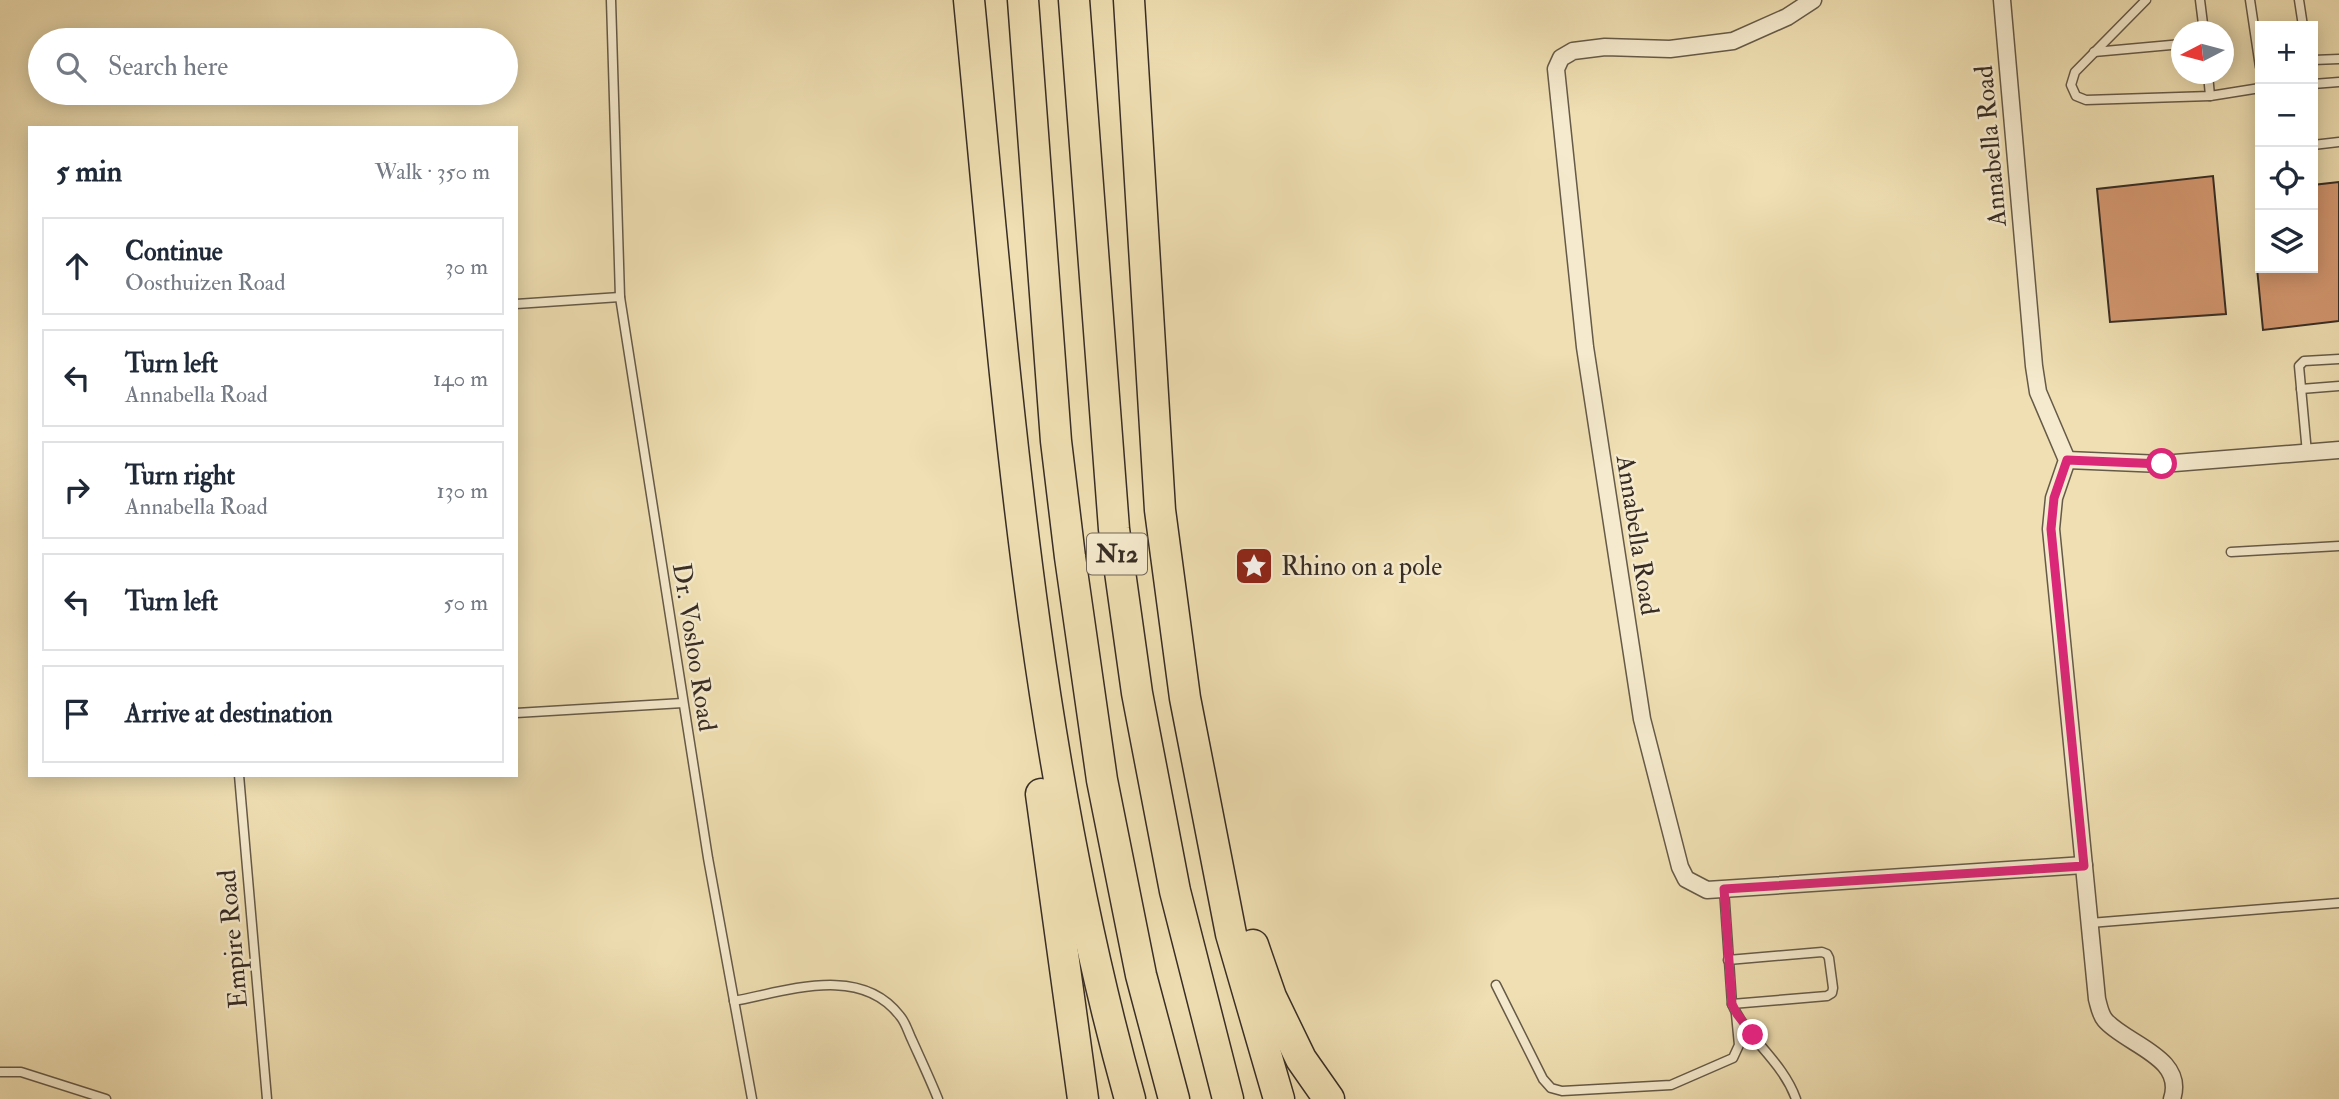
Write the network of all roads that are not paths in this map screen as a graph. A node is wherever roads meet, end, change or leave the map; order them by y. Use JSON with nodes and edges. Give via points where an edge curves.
{"nodes":[{"id":1,"x":611,"y":0,"type":"edge"},
{"id":2,"x":969,"y":0,"type":"edge"},
{"id":3,"x":1023,"y":0,"type":"edge"},
{"id":4,"x":1074,"y":0,"type":"edge"},
{"id":5,"x":1129,"y":0,"type":"edge"},
{"id":6,"x":1143,"y":0,"type":"edge"},
{"id":7,"x":1813,"y":0,"type":"edge"},
{"id":8,"x":2001,"y":0,"type":"edge"},
{"id":9,"x":2147,"y":0,"type":"edge"},
{"id":10,"x":2200,"y":0,"type":"edge"},
{"id":11,"x":2250,"y":0,"type":"edge"},
{"id":12,"x":2299,"y":0,"type":"edge"},
{"id":13,"x":2203,"y":21,"type":"edge"},
{"id":14,"x":2302,"y":21,"type":"edge"},
{"id":15,"x":2255,"y":34,"type":"edge"},
{"id":16,"x":2171,"y":45,"type":"edge"},
{"id":17,"x":2093,"y":52,"type":"junction"},
{"id":18,"x":2318,"y":60,"type":"edge"},
{"id":19,"x":2339,"y":60,"type":"edge"},
{"id":20,"x":2339,"y":82,"type":"edge"},
{"id":21,"x":2209,"y":84,"type":"edge"},
{"id":22,"x":2318,"y":84,"type":"edge"},
{"id":23,"x":2255,"y":89,"type":"edge"},
{"id":24,"x":2210,"y":96,"type":"junction"},
{"id":25,"x":2339,"y":142,"type":"edge"},
{"id":26,"x":2318,"y":144,"type":"edge"},
{"id":27,"x":1140,"y":171,"type":"junction"},
{"id":28,"x":620,"y":297,"type":"junction"},
{"id":29,"x":518,"y":304,"type":"edge"},
{"id":30,"x":2339,"y":359,"type":"edge"},
{"id":31,"x":2339,"y":386,"type":"edge"},
{"id":32,"x":2301,"y":390,"type":"junction"},
{"id":33,"x":2339,"y":450,"type":"edge"},
{"id":34,"x":2307,"y":453,"type":"junction"},
{"id":35,"x":1013,"y":457,"type":"junction"},
{"id":36,"x":2067,"y":460,"type":"junction"},
{"id":37,"x":2339,"y":546,"type":"edge"},
{"id":38,"x":2231,"y":552,"type":"dead end"},
{"id":39,"x":1185,"y":698,"type":"junction"},
{"id":40,"x":683,"y":703,"type":"junction"},
{"id":41,"x":518,"y":713,"type":"edge"},
{"id":42,"x":239,"y":777,"type":"edge"},
{"id":43,"x":2084,"y":866,"type":"junction"},
{"id":44,"x":1724,"y":889,"type":"junction"},
{"id":45,"x":2339,"y":903,"type":"edge"},
{"id":46,"x":2090,"y":923,"type":"junction"},
{"id":47,"x":1728,"y":960,"type":"junction"},
{"id":48,"x":1496,"y":985,"type":"dead end"},
{"id":49,"x":734,"y":1000,"type":"junction"},
{"id":50,"x":1732,"y":1004,"type":"junction"},
{"id":51,"x":1737,"y":1014,"type":"junction"},
{"id":52,"x":0,"y":1072,"type":"edge"},
{"id":53,"x":2177,"y":1097,"type":"edge"},
{"id":54,"x":106,"y":1099,"type":"edge"},
{"id":55,"x":267,"y":1099,"type":"edge"},
{"id":56,"x":752,"y":1099,"type":"edge"},
{"id":57,"x":939,"y":1099,"type":"edge"},
{"id":58,"x":1083,"y":1099,"type":"edge"},
{"id":59,"x":1130,"y":1099,"type":"edge"},
{"id":60,"x":1174,"y":1099,"type":"edge"},
{"id":61,"x":1228,"y":1099,"type":"edge"},
{"id":62,"x":1279,"y":1099,"type":"edge"},
{"id":63,"x":1329,"y":1099,"type":"edge"},
{"id":64,"x":1796,"y":1099,"type":"edge"}],
"edges":[{"from":1,"to":28,"type":"lane","name":"Dr. Vosloo Road"},
{"from":2,"to":35,"type":"highway"},
{"from":3,"to":60,"type":"highway","number":"N12","via":[[1056,441],[1072,570],[1102,780],[1141,975]]},
{"from":4,"to":61,"type":"highway","number":"N12","via":[[1114,529],[1137,693],[1175,891]]},
{"from":5,"to":27,"type":"highway"},
{"from":6,"to":27,"type":"highway"},
{"from":7,"to":44,"type":"street","name":"Annabella Road","via":[[1733,41],[1670,49],[1573,51],[1561,58],[1556,69],[1585,347],[1642,719],[1680,867],[1697,887]]},
{"from":8,"to":36,"type":"street","name":"Annabella Road","via":[[2034,366],[2038,392]]},
{"from":9,"to":17,"type":"lane"},
{"from":10,"to":13,"type":"lane"},
{"from":11,"to":15,"type":"lane"},
{"from":12,"to":14,"type":"lane"},
{"from":16,"to":17,"type":"lane"},
{"from":17,"to":24,"type":"lane","via":[[2072,79],[2076,96],[2087,100]]},
{"from":18,"to":19,"type":"lane"},
{"from":20,"to":22,"type":"lane"},
{"from":21,"to":24,"type":"lane"},
{"from":23,"to":24,"type":"lane"},
{"from":25,"to":26,"type":"lane"},
{"from":27,"to":39,"type":"highway","via":[[1160,510]]},
{"from":28,"to":29,"type":"lane"},
{"from":28,"to":40,"type":"lane","name":"Dr. Vosloo Road"},
{"from":30,"to":32,"type":"lane","via":[[2304,361],[2299,366]]},
{"from":31,"to":32,"type":"lane"},
{"from":32,"to":34,"type":"lane"},
{"from":33,"to":34,"type":"street"},
{"from":34,"to":36,"type":"street","via":[[2162,464]]},
{"from":35,"to":58,"type":"highway","via":[[1008,497],[1013,570]]},
{"from":35,"to":59,"type":"highway","via":[[1068,837]]},
{"from":36,"to":43,"type":"street","via":[[2054,498],[2051,529]]},
{"from":37,"to":38,"type":"lane"},
{"from":39,"to":62,"type":"highway","via":[[1231,934]]},
{"from":39,"to":63,"type":"highway","via":[[1271,997],[1301,1059]]},
{"from":40,"to":41,"type":"lane"},
{"from":40,"to":49,"type":"lane","name":"Dr. Vosloo Road"},
{"from":42,"to":55,"type":"lane","name":"Empire Road"},
{"from":43,"to":44,"type":"street","name":"Annabella Road"},
{"from":43,"to":46,"type":"street"},
{"from":44,"to":47,"type":"lane"},
{"from":45,"to":46,"type":"lane"},
{"from":46,"to":53,"type":"street","via":[[2102,1016],[2163,1063]]},
{"from":47,"to":50,"type":"lane"},
{"from":47,"to":50,"type":"lane","via":[[1822,952],[1829,958],[1833,988],[1827,996]]},
{"from":48,"to":51,"type":"lane","via":[[1543,1079],[1562,1091],[1684,1080],[1738,1052]]},
{"from":49,"to":56,"type":"lane","name":"Dr. Vosloo Road"},
{"from":49,"to":57,"type":"lane","via":[[822,984],[868,991],[901,1017]]},
{"from":50,"to":51,"type":"lane"},
{"from":51,"to":64,"type":"lane","via":[[1775,1060]]},
{"from":52,"to":54,"type":"lane","via":[[21,1072]]}]}
